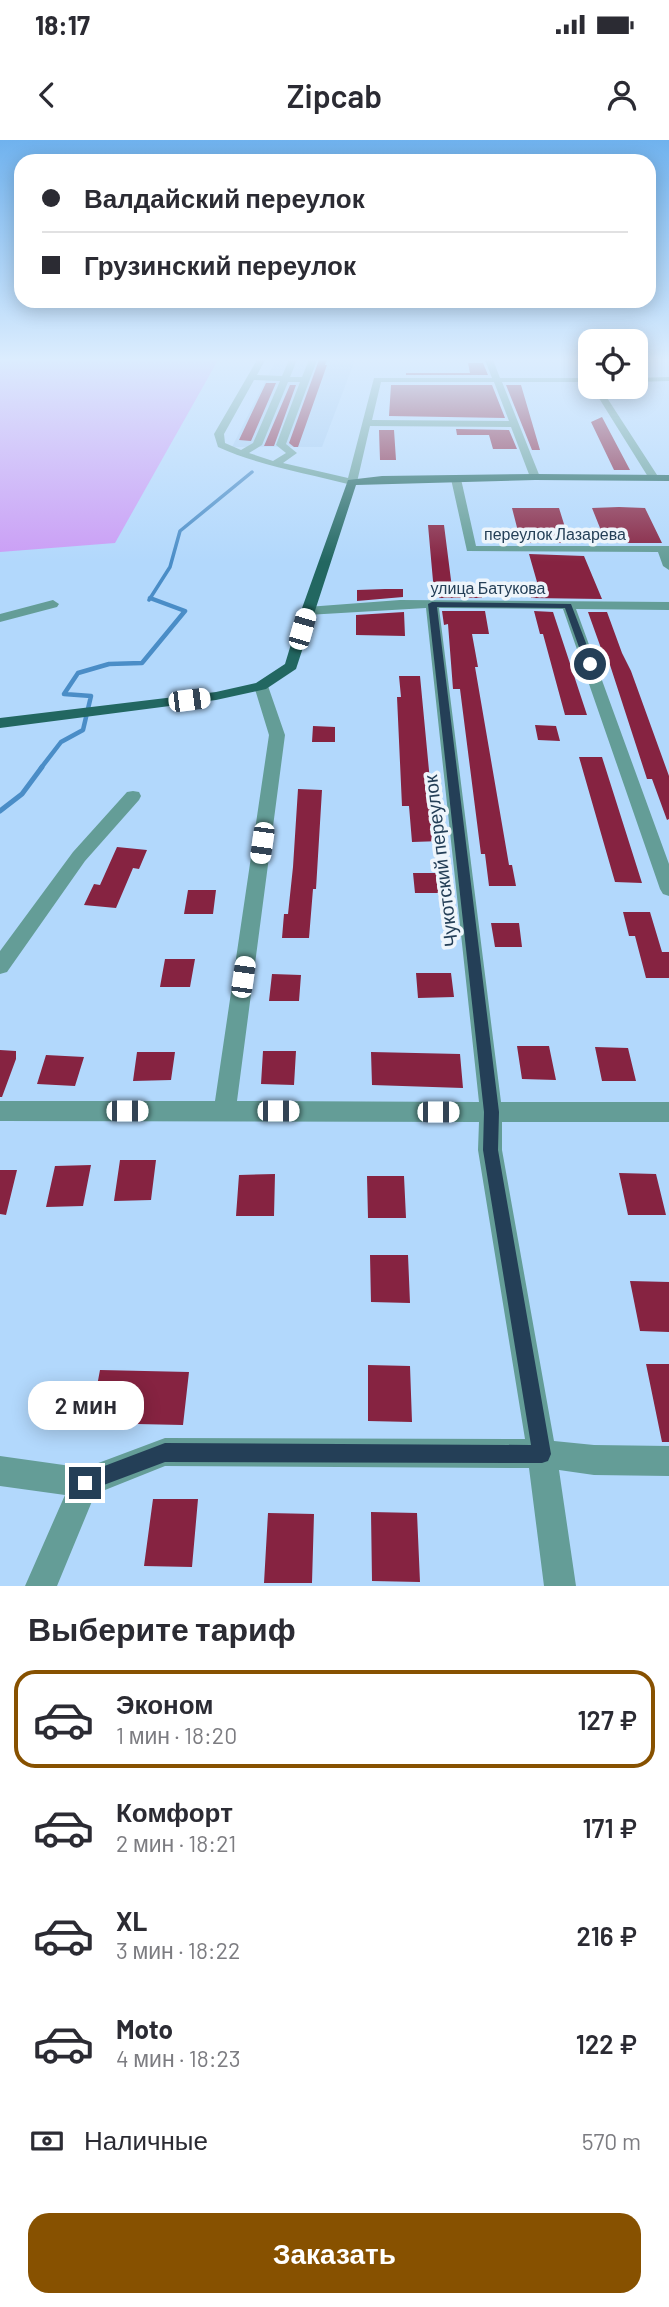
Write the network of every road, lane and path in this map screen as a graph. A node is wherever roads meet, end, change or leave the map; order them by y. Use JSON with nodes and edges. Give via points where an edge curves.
{"nodes":[{"id":1,"x":223,"y":427,"type":"edge"},
{"id":2,"x":264,"y":427,"type":"edge"},
{"id":3,"x":287,"y":427,"type":"edge"},
{"id":4,"x":365,"y":427,"type":"edge"},
{"id":5,"x":515,"y":427,"type":"edge"},
{"id":6,"x":622,"y":427,"type":"edge"},
{"id":7,"x":240,"y":455,"type":"junction"},
{"id":8,"x":274,"y":465,"type":"junction"},
{"id":9,"x":535,"y":477,"type":"junction"},
{"id":10,"x":654,"y":478,"type":"junction"},
{"id":11,"x":669,"y":478,"type":"edge"},
{"id":12,"x":456,"y":479,"type":"junction"},
{"id":13,"x":352,"y":482,"type":"junction"},
{"id":14,"x":666,"y":549,"type":"edge"},
{"id":15,"x":669,"y":566,"type":"edge"},
{"id":16,"x":53,"y":604,"type":"dead end"},
{"id":17,"x":432,"y":604,"type":"junction"},
{"id":18,"x":568,"y":605,"type":"junction"},
{"id":19,"x":669,"y":606,"type":"edge"},
{"id":20,"x":307,"y":611,"type":"junction"},
{"id":21,"x":0,"y":618,"type":"edge"},
{"id":22,"x":261,"y":686,"type":"junction"},
{"id":23,"x":0,"y":723,"type":"edge"},
{"id":24,"x":133,"y":796,"type":"dead end"},
{"id":25,"x":669,"y":889,"type":"edge"},
{"id":26,"x":0,"y":966,"type":"edge"},
{"id":27,"x":0,"y":1111,"type":"edge"},
{"id":28,"x":225,"y":1111,"type":"junction"},
{"id":29,"x":491,"y":1112,"type":"junction"},
{"id":30,"x":669,"y":1112,"type":"edge"},
{"id":31,"x":542,"y":1454,"type":"junction"},
{"id":32,"x":669,"y":1461,"type":"edge"},
{"id":33,"x":0,"y":1472,"type":"edge"},
{"id":34,"x":85,"y":1483,"type":"junction"},
{"id":35,"x":41,"y":1586,"type":"edge"},
{"id":36,"x":560,"y":1586,"type":"edge"}],
"edges":[{"from":1,"to":7,"type":"street","via":[[221,446]]},
{"from":2,"to":7,"type":"street","via":[[257,444]]},
{"from":3,"to":8,"type":"street","via":[[281,445],[292,453]]},
{"from":4,"to":13,"type":"street"},
{"from":5,"to":9,"type":"street"},
{"from":6,"to":10,"type":"street"},
{"from":7,"to":8,"type":"street"},
{"from":8,"to":13,"type":"street"},
{"from":9,"to":10,"type":"main road"},
{"from":9,"to":12,"type":"main road"},
{"from":10,"to":11,"type":"main road"},
{"from":12,"to":13,"type":"main road"},
{"from":12,"to":14,"type":"street","name":"переулок Лазарева","via":[[471,549]]},
{"from":13,"to":20,"type":"main road"},
{"from":14,"to":15,"type":"street"},
{"from":16,"to":21,"type":"street"},
{"from":17,"to":18,"type":"street","name":"улица Батукова"},
{"from":17,"to":20,"type":"street","name":"улица Батукова"},
{"from":17,"to":29,"type":"street","name":"Чукотский переулок"},
{"from":18,"to":19,"type":"street","name":"улица Батукова"},
{"from":18,"to":25,"type":"street"},
{"from":20,"to":22,"type":"main road","via":[[291,666]]},
{"from":22,"to":23,"type":"main road","via":[[216,696]]},
{"from":22,"to":28,"type":"street","via":[[277,736]]},
{"from":24,"to":26,"type":"street","via":[[58,882]]},
{"from":27,"to":28,"type":"street"},
{"from":28,"to":29,"type":"street"},
{"from":29,"to":30,"type":"street"},
{"from":29,"to":31,"type":"street","name":"Чукотский переулок","via":[[491,1150]]},
{"from":31,"to":32,"type":"street"},
{"from":31,"to":34,"type":"street","via":[[165,1452]]},
{"from":31,"to":36,"type":"street","name":"Чукотский переулок"},
{"from":33,"to":34,"type":"street"},
{"from":34,"to":35,"type":"street"}]}
